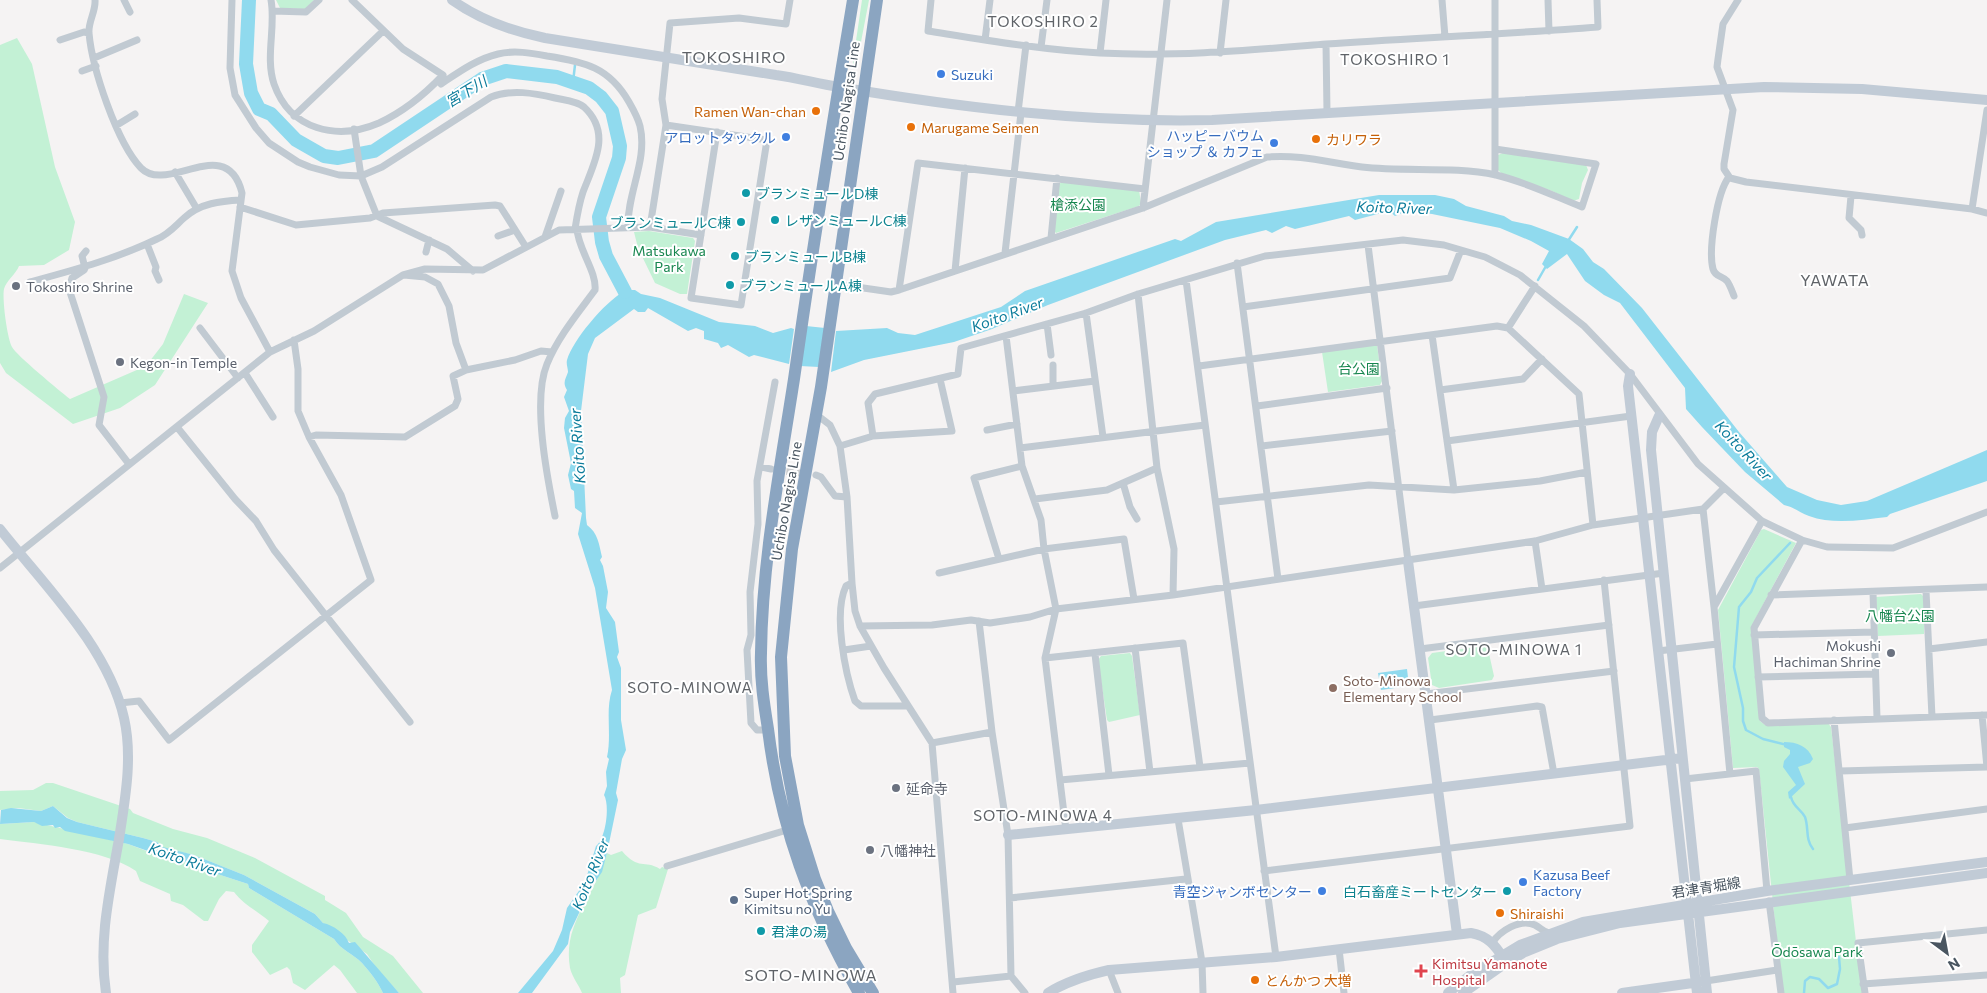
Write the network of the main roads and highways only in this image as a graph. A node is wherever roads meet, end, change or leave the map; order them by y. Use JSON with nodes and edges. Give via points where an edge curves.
{"nodes":[{"id":1,"x":852,"y":0,"type":"edge"},
{"id":2,"x":877,"y":0,"type":"edge"},
{"id":3,"x":859,"y":993,"type":"edge"},
{"id":4,"x":873,"y":993,"type":"edge"}],
"edges":[{"from":1,"to":3,"type":"highway","name":"Uchibo Nagisa Line","via":[[778,472],[761,653],[774,782],[787,830],[806,886]]},
{"from":2,"to":4,"type":"highway","name":"Uchibo Nagisa Line","via":[[821,387],[792,549],[781,648],[781,706],[798,825],[815,880],[846,948]]}]}
